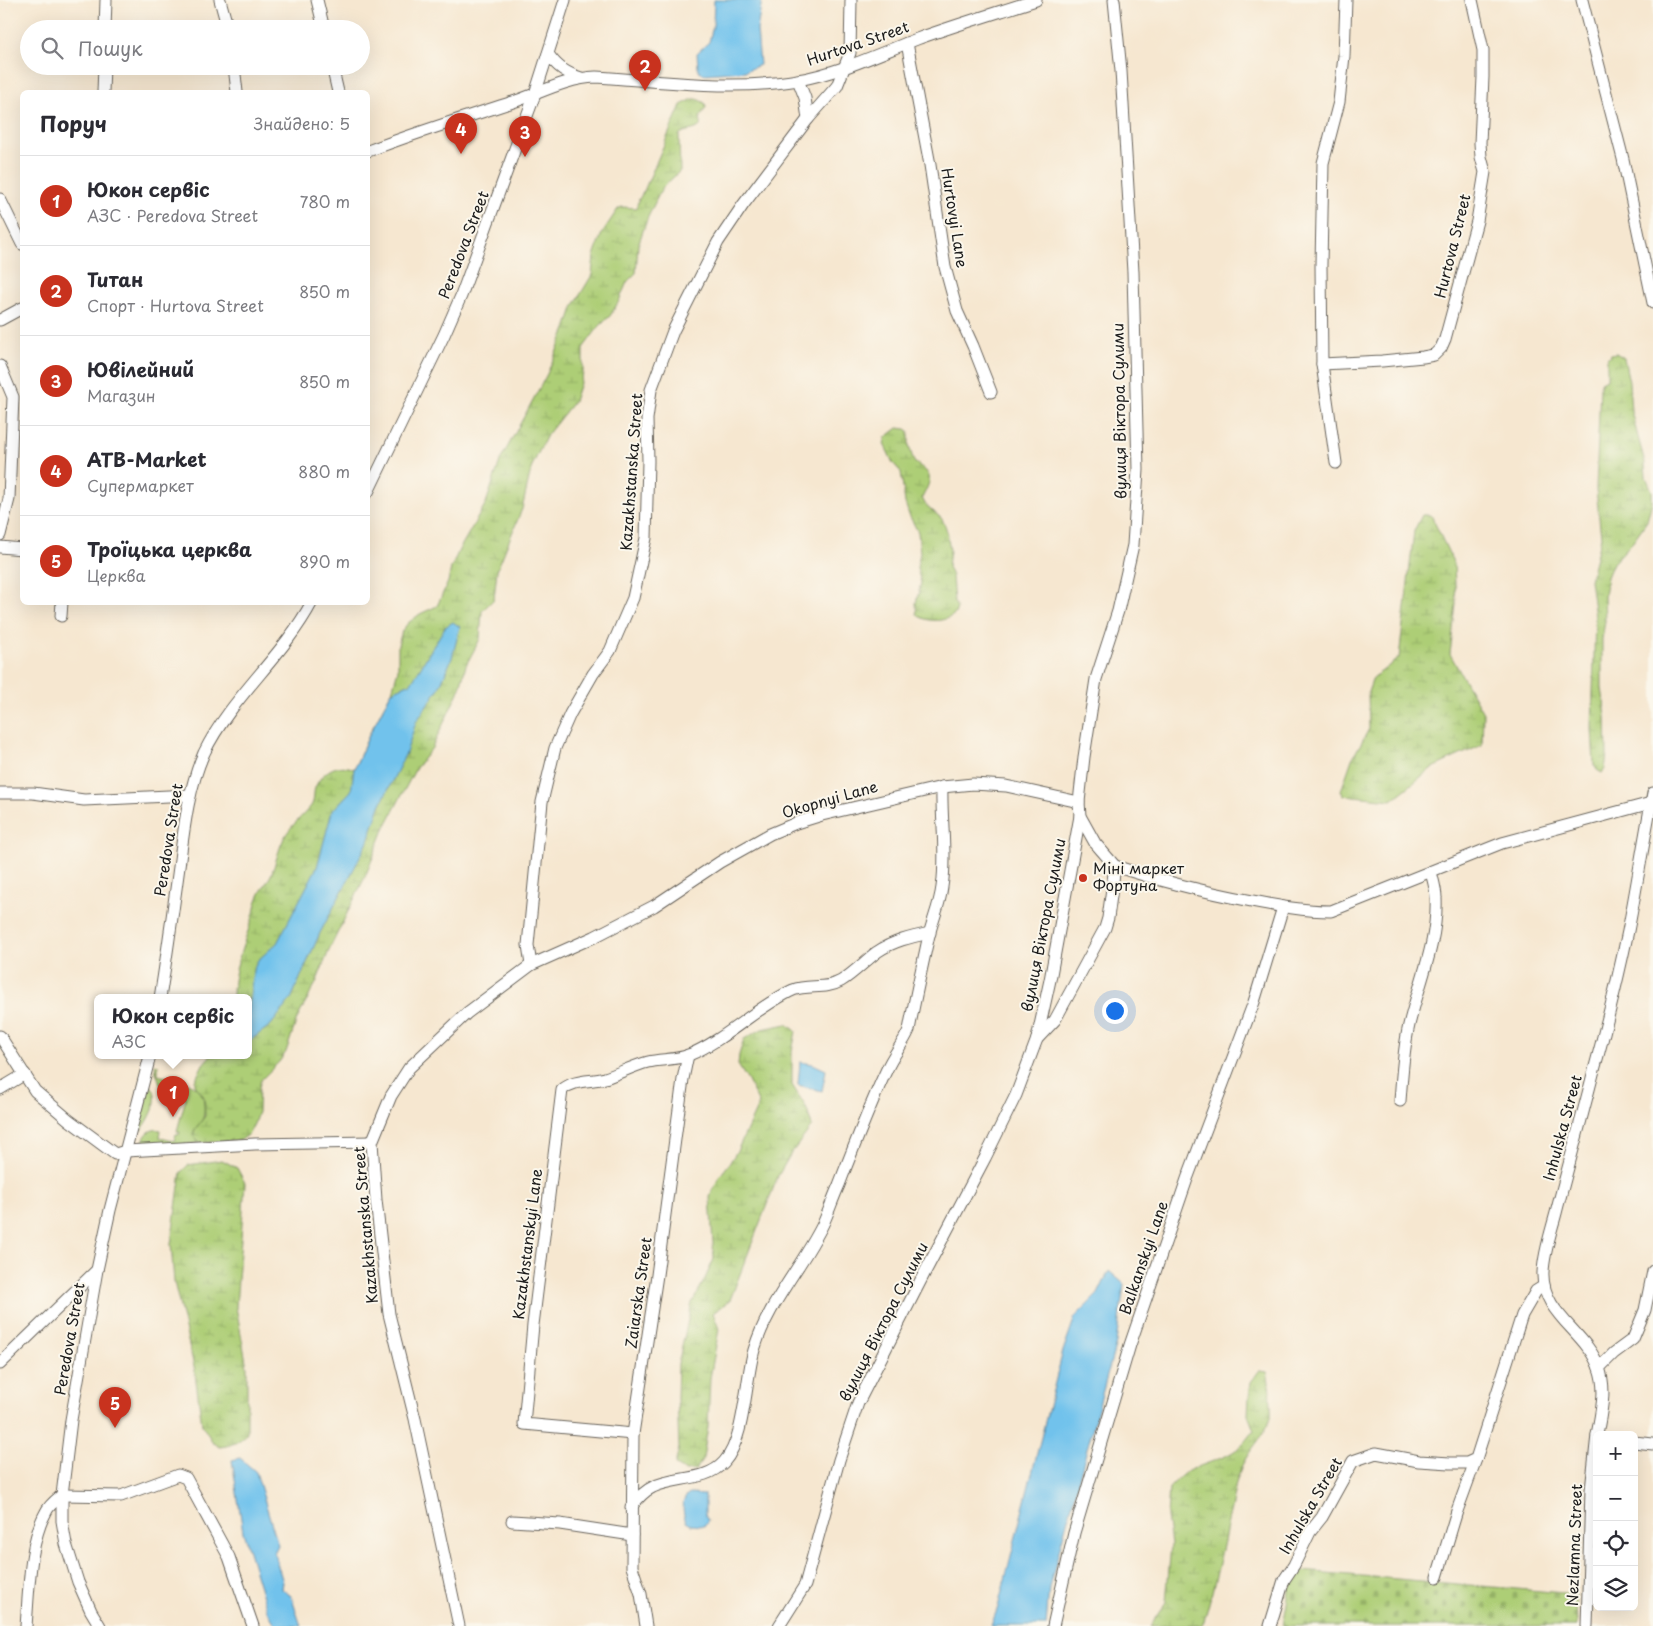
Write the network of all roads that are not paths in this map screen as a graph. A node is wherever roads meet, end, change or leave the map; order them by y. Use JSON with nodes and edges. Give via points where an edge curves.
{"nodes":[{"id":1,"x":106,"y":0,"type":"edge"},
{"id":2,"x":220,"y":0,"type":"edge"},
{"id":3,"x":317,"y":0,"type":"edge"},
{"id":4,"x":565,"y":0,"type":"edge"},
{"id":5,"x":852,"y":0,"type":"edge"},
{"id":6,"x":1036,"y":0,"type":"edge"},
{"id":7,"x":1114,"y":0,"type":"edge"},
{"id":8,"x":1346,"y":0,"type":"edge"},
{"id":9,"x":1472,"y":0,"type":"edge"},
{"id":10,"x":1582,"y":0,"type":"edge"},
{"id":11,"x":105,"y":20,"type":"edge"},
{"id":12,"x":226,"y":20,"type":"edge"},
{"id":13,"x":322,"y":20,"type":"edge"},
{"id":14,"x":907,"y":43,"type":"junction"},
{"id":15,"x":548,"y":54,"type":"junction"},
{"id":16,"x":845,"y":67,"type":"junction"},
{"id":17,"x":104,"y":75,"type":"edge"},
{"id":18,"x":235,"y":75,"type":"edge"},
{"id":19,"x":334,"y":75,"type":"edge"},
{"id":20,"x":581,"y":78,"type":"junction"},
{"id":21,"x":798,"y":80,"type":"junction"},
{"id":22,"x":103,"y":90,"type":"edge"},
{"id":23,"x":237,"y":90,"type":"edge"},
{"id":24,"x":338,"y":90,"type":"edge"},
{"id":25,"x":535,"y":94,"type":"junction"},
{"id":26,"x":808,"y":119,"type":"junction"},
{"id":27,"x":370,"y":150,"type":"edge"},
{"id":28,"x":0,"y":199,"type":"edge"},
{"id":29,"x":20,"y":240,"type":"edge"},
{"id":30,"x":1653,"y":301,"type":"edge"},
{"id":31,"x":20,"y":309,"type":"edge"},
{"id":32,"x":0,"y":320,"type":"edge"},
{"id":33,"x":1322,"y":364,"type":"junction"},
{"id":34,"x":0,"y":366,"type":"edge"},
{"id":35,"x":991,"y":392,"type":"dead end"},
{"id":36,"x":17,"y":446,"type":"edge"},
{"id":37,"x":1336,"y":463,"type":"dead end"},
{"id":38,"x":370,"y":488,"type":"edge"},
{"id":39,"x":0,"y":535,"type":"edge"},
{"id":40,"x":0,"y":546,"type":"edge"},
{"id":41,"x":20,"y":549,"type":"edge"},
{"id":42,"x":62,"y":605,"type":"edge"},
{"id":43,"x":310,"y":605,"type":"edge"},
{"id":44,"x":61,"y":616,"type":"dead end"},
{"id":45,"x":942,"y":787,"type":"junction"},
{"id":46,"x":0,"y":793,"type":"edge"},
{"id":47,"x":190,"y":794,"type":"junction"},
{"id":48,"x":1652,"y":798,"type":"edge"},
{"id":49,"x":1079,"y":802,"type":"junction"},
{"id":50,"x":1080,"y":816,"type":"junction"},
{"id":51,"x":1115,"y":866,"type":"junction"},
{"id":52,"x":1431,"y":872,"type":"junction"},
{"id":53,"x":1283,"y":907,"type":"junction"},
{"id":54,"x":930,"y":933,"type":"junction"},
{"id":55,"x":531,"y":965,"type":"junction"},
{"id":56,"x":161,"y":994,"type":"edge"},
{"id":57,"x":0,"y":1036,"type":"edge"},
{"id":58,"x":1037,"y":1039,"type":"junction"},
{"id":59,"x":688,"y":1055,"type":"junction"},
{"id":60,"x":149,"y":1059,"type":"edge"},
{"id":61,"x":24,"y":1074,"type":"junction"},
{"id":62,"x":0,"y":1089,"type":"edge"},
{"id":63,"x":1400,"y":1102,"type":"dead end"},
{"id":64,"x":372,"y":1142,"type":"junction"},
{"id":65,"x":126,"y":1151,"type":"junction"},
{"id":66,"x":97,"y":1270,"type":"junction"},
{"id":67,"x":1653,"y":1271,"type":"edge"},
{"id":68,"x":1544,"y":1286,"type":"junction"},
{"id":69,"x":0,"y":1364,"type":"edge"},
{"id":70,"x":1600,"y":1368,"type":"junction"},
{"id":71,"x":1598,"y":1431,"type":"edge"},
{"id":72,"x":632,"y":1434,"type":"junction"},
{"id":73,"x":1638,"y":1442,"type":"edge"},
{"id":74,"x":1653,"y":1444,"type":"edge"},
{"id":75,"x":1476,"y":1459,"type":"junction"},
{"id":76,"x":1593,"y":1472,"type":"edge"},
{"id":77,"x":62,"y":1495,"type":"junction"},
{"id":78,"x":631,"y":1507,"type":"junction"},
{"id":79,"x":512,"y":1521,"type":"dead end"},
{"id":80,"x":632,"y":1535,"type":"junction"},
{"id":81,"x":1437,"y":1577,"type":"dead end"},
{"id":82,"x":26,"y":1626,"type":"edge"},
{"id":83,"x":100,"y":1626,"type":"edge"},
{"id":84,"x":253,"y":1626,"type":"edge"},
{"id":85,"x":459,"y":1626,"type":"edge"},
{"id":86,"x":646,"y":1626,"type":"edge"},
{"id":87,"x":779,"y":1626,"type":"edge"},
{"id":88,"x":1053,"y":1626,"type":"edge"},
{"id":89,"x":1270,"y":1626,"type":"edge"},
{"id":90,"x":1587,"y":1626,"type":"edge"}],
"edges":[{"from":1,"to":11,"type":"street"},
{"from":2,"to":12,"type":"street"},
{"from":3,"to":13,"type":"street"},
{"from":4,"to":15,"type":"street","name":"Peredova Street"},
{"from":5,"to":16,"type":"street","name":"Kazakhstanska Street","via":[[850,53]]},
{"from":6,"to":14,"type":"street","name":"Hurtova Street"},
{"from":7,"to":49,"type":"street","name":"вулиця Віктора Сулими","via":[[1132,272],[1138,470],[1133,545],[1118,611],[1096,679]]},
{"from":8,"to":33,"type":"street","via":[[1338,102],[1323,163]]},
{"from":9,"to":33,"type":"street","name":"Hurtova Street","via":[[1482,50],[1480,143],[1485,172],[1477,221],[1445,339],[1434,355],[1382,362]]},
{"from":10,"to":30,"type":"street","via":[[1623,159]]},
{"from":14,"to":16,"type":"street","name":"Hurtova Street"},
{"from":14,"to":35,"type":"street","name":"Hurtovyi Lane","via":[[956,311]]},
{"from":15,"to":20,"type":"street","via":[[568,74]]},
{"from":15,"to":25,"type":"street","name":"Peredova Street"},
{"from":16,"to":21,"type":"street","name":"Hurtova Street"},
{"from":16,"to":26,"type":"street","name":"Kazakhstanska Street","via":[[837,86]]},
{"from":17,"to":22,"type":"street"},
{"from":18,"to":23,"type":"street"},
{"from":19,"to":24,"type":"street"},
{"from":20,"to":21,"type":"street","name":"Hurtova Street","via":[[723,85]]},
{"from":20,"to":25,"type":"street","name":"Hurtova Street"},
{"from":21,"to":26,"type":"street"},
{"from":25,"to":27,"type":"street","name":"Hurtova Street"},
{"from":25,"to":38,"type":"street","name":"Peredova Street","via":[[461,296]]},
{"from":26,"to":55,"type":"street","name":"Kazakhstanska Street","via":[[718,242],[673,331],[652,390],[647,419],[646,538],[633,598],[610,651],[570,714],[555,748],[541,811],[528,945]]},
{"from":28,"to":29,"type":"street"},
{"from":31,"to":32,"type":"street"},
{"from":33,"to":37,"type":"street"},
{"from":34,"to":36,"type":"street","via":[[13,397]]},
{"from":36,"to":39,"type":"street"},
{"from":40,"to":41,"type":"street"},
{"from":42,"to":44,"type":"street"},
{"from":43,"to":47,"type":"street","name":"Peredova Street","via":[[300,624],[220,726],[205,752]]},
{"from":45,"to":49,"type":"street","name":"Okopnyi Lane","via":[[973,784],[1006,786]]},
{"from":45,"to":54,"type":"street","via":[[942,886]]},
{"from":45,"to":55,"type":"street","name":"Okopnyi Lane","via":[[796,823],[770,834],[720,862],[654,906]]},
{"from":46,"to":47,"type":"street","via":[[33,793],[84,800]]},
{"from":47,"to":56,"type":"street","name":"Peredova Street"},
{"from":48,"to":52,"type":"street","via":[[1502,843]]},
{"from":48,"to":68,"type":"street","name":"Inhulska Street","via":[[1628,932],[1546,1254]]},
{"from":49,"to":50,"type":"street","name":"вулиця Віктора Сулими"},
{"from":50,"to":51,"type":"street","name":"вулиця Віктора Сулими","via":[[1094,843]]},
{"from":50,"to":58,"type":"street","name":"вулиця Віктора Сулими"},
{"from":51,"to":53,"type":"street","via":[[1161,881]]},
{"from":51,"to":58,"type":"street","name":"вулиця Віктора Сулими","via":[[1105,928],[1055,1020]]},
{"from":52,"to":53,"type":"street","via":[[1331,911]]},
{"from":52,"to":63,"type":"street","via":[[1436,919],[1409,1025]]},
{"from":53,"to":88,"type":"street","name":"Balkanskyi Lane","via":[[1254,1002],[1130,1345],[1074,1532]]},
{"from":54,"to":59,"type":"street","via":[[895,941],[840,981],[825,987],[794,990],[714,1042]]},
{"from":54,"to":78,"type":"street","via":[[909,1030],[887,1068],[823,1224],[764,1323],[754,1348],[732,1451],[723,1464],[710,1472],[663,1483],[640,1496]]},
{"from":55,"to":64,"type":"street","name":"Kazakhstanska Street","via":[[467,1013],[409,1068],[391,1096]]},
{"from":57,"to":61,"type":"street"},
{"from":58,"to":87,"type":"street","name":"вулиця Віктора Сулими","via":[[1016,1095],[858,1404],[805,1585]]},
{"from":59,"to":72,"type":"street","name":"Zaiarska Street"},
{"from":59,"to":72,"type":"street","name":"Kazakhstanskyi Lane","via":[[648,1062],[604,1078],[568,1084],[562,1090],[524,1424]]},
{"from":60,"to":65,"type":"street","name":"Peredova Street"},
{"from":61,"to":62,"type":"street"},
{"from":61,"to":65,"type":"street","via":[[35,1091],[69,1120],[115,1154]]},
{"from":64,"to":65,"type":"street"},
{"from":64,"to":85,"type":"street","name":"Kazakhstanska Street","via":[[389,1314]]},
{"from":65,"to":66,"type":"street","name":"Peredova Street"},
{"from":66,"to":69,"type":"street"},
{"from":66,"to":77,"type":"street","name":"Peredova Street","via":[[71,1420]]},
{"from":67,"to":70,"type":"street","via":[[1645,1310],[1633,1339]]},
{"from":68,"to":70,"type":"street","name":"Nezlamna Street","via":[[1548,1299],[1588,1347]]},
{"from":68,"to":75,"type":"street","via":[[1536,1291],[1522,1315]]},
{"from":70,"to":71,"type":"street","name":"Nezlamna Street","via":[[1603,1397]]},
{"from":72,"to":78,"type":"street","name":"Zaiarska Street"},
{"from":73,"to":74,"type":"street"},
{"from":75,"to":81,"type":"street","via":[[1456,1511]]},
{"from":75,"to":89,"type":"street","name":"Inhulska Street","via":[[1450,1464],[1376,1453],[1353,1461],[1284,1580]]},
{"from":76,"to":90,"type":"street","name":"Nezlamna Street"},
{"from":77,"to":82,"type":"street","via":[[47,1510],[37,1528]]},
{"from":77,"to":83,"type":"street","name":"Peredova Street","via":[[66,1544],[78,1582]]},
{"from":77,"to":84,"type":"street","via":[[121,1496],[178,1475],[186,1478],[229,1557]]},
{"from":78,"to":80,"type":"street","name":"Zaiarska Street"},
{"from":79,"to":80,"type":"street","via":[[560,1524]]},
{"from":80,"to":86,"type":"street","name":"Zaiarska Street","via":[[632,1567],[642,1594]]}]}
